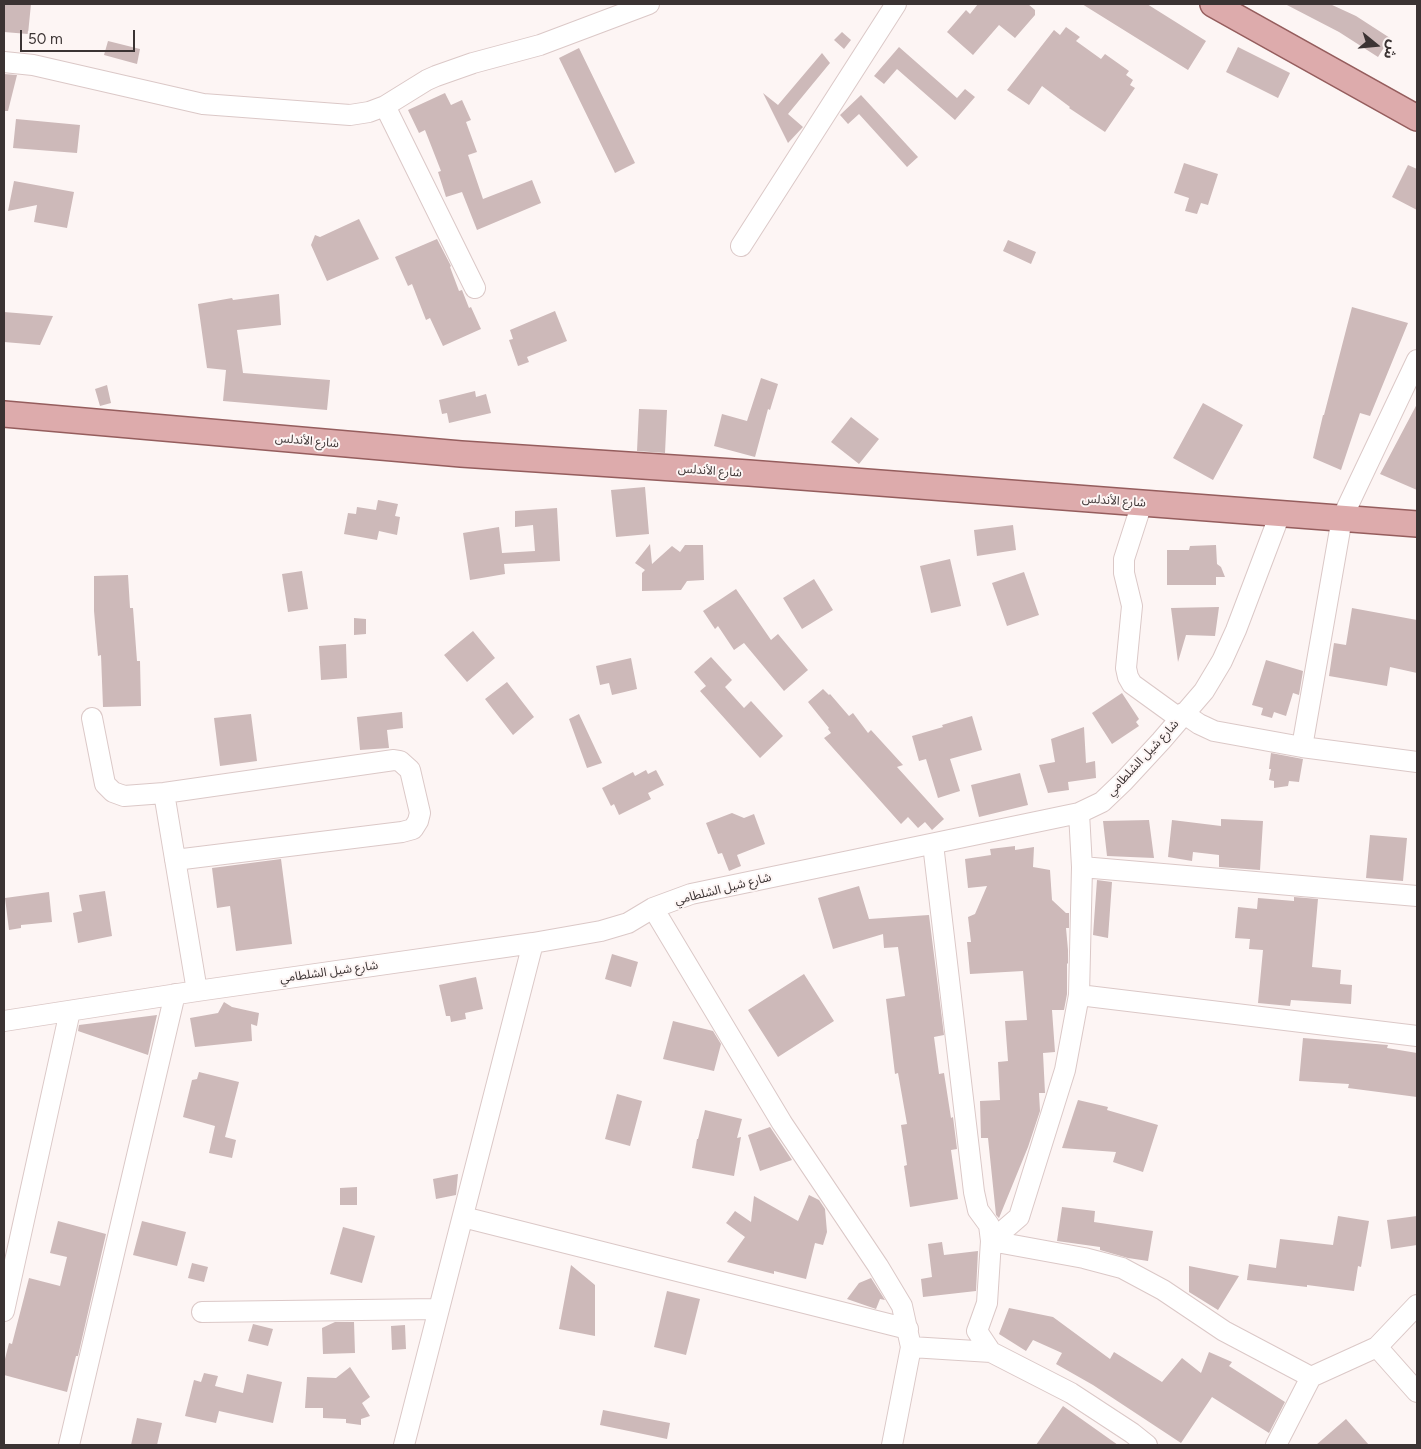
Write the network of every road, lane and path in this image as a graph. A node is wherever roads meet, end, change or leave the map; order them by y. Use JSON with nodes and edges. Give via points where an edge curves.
{"nodes":[{"id":1,"x":649,"y":4,"type":"edge"},
{"id":2,"x":896,"y":4,"type":"edge"},
{"id":3,"x":1213,"y":4,"type":"edge"},
{"id":4,"x":4,"y":62,"type":"edge"},
{"id":5,"x":386,"y":106,"type":"junction"},
{"id":6,"x":1417,"y":118,"type":"edge"},
{"id":7,"x":741,"y":246,"type":"dead end"},
{"id":8,"x":475,"y":288,"type":"dead end"},
{"id":9,"x":1417,"y":360,"type":"edge"},
{"id":10,"x":4,"y":414,"type":"edge"},
{"id":11,"x":1142,"y":503,"type":"junction"},
{"id":12,"x":1280,"y":514,"type":"junction"},
{"id":13,"x":1342,"y":518,"type":"junction"},
{"id":14,"x":1417,"y":524,"type":"edge"},
{"id":15,"x":1181,"y":716,"type":"junction"},
{"id":16,"x":92,"y":718,"type":"dead end"},
{"id":17,"x":1302,"y":747,"type":"junction"},
{"id":18,"x":1417,"y":762,"type":"edge"},
{"id":19,"x":164,"y":793,"type":"junction"},
{"id":20,"x":1078,"y":813,"type":"junction"},
{"id":21,"x":933,"y":844,"type":"junction"},
{"id":22,"x":175,"y":860,"type":"junction"},
{"id":23,"x":1082,"y":868,"type":"junction"},
{"id":24,"x":1417,"y":896,"type":"edge"},
{"id":25,"x":653,"y":908,"type":"junction"},
{"id":26,"x":533,"y":943,"type":"junction"},
{"id":27,"x":197,"y":991,"type":"junction"},
{"id":28,"x":175,"y":994,"type":"junction"},
{"id":29,"x":1079,"y":995,"type":"junction"},
{"id":30,"x":70,"y":1011,"type":"junction"},
{"id":31,"x":4,"y":1021,"type":"edge"},
{"id":32,"x":1417,"y":1036,"type":"edge"},
{"id":33,"x":463,"y":1217,"type":"junction"},
{"id":34,"x":991,"y":1241,"type":"junction"},
{"id":35,"x":1417,"y":1305,"type":"edge"},
{"id":36,"x":439,"y":1309,"type":"junction"},
{"id":37,"x":4,"y":1311,"type":"edge"},
{"id":38,"x":202,"y":1312,"type":"dead end"},
{"id":39,"x":910,"y":1338,"type":"junction"},
{"id":40,"x":1377,"y":1347,"type":"junction"},
{"id":41,"x":992,"y":1352,"type":"junction"},
{"id":42,"x":1311,"y":1377,"type":"junction"},
{"id":43,"x":1417,"y":1392,"type":"edge"},
{"id":44,"x":69,"y":1445,"type":"edge"},
{"id":45,"x":404,"y":1445,"type":"edge"},
{"id":46,"x":892,"y":1445,"type":"edge"},
{"id":47,"x":1147,"y":1445,"type":"edge"},
{"id":48,"x":1278,"y":1445,"type":"edge"}],
"edges":[{"from":1,"to":5,"type":"street","via":[[540,45],[436,76]]},
{"from":2,"to":7,"type":"street"},
{"from":3,"to":6,"type":"main road"},
{"from":4,"to":5,"type":"street","via":[[32,65],[218,106],[350,115]]},
{"from":5,"to":8,"type":"street"},
{"from":9,"to":13,"type":"street"},
{"from":10,"to":11,"type":"main road","name":"شارع الأندلس","via":[[461,454]]},
{"from":11,"to":12,"type":"main road","name":"شارع الأندلس"},
{"from":11,"to":15,"type":"street","via":[[1124,559],[1132,606],[1126,668],[1132,684]]},
{"from":12,"to":13,"type":"main road","name":"شارع الأندلس"},
{"from":12,"to":15,"type":"street","name":"شارع شيل الشلطامي","via":[[1222,660],[1204,691]]},
{"from":13,"to":14,"type":"main road","name":"شارع الأندلس"},
{"from":13,"to":17,"type":"street"},
{"from":15,"to":17,"type":"street","via":[[1214,731]]},
{"from":15,"to":20,"type":"street","name":"شارع شيل الشلطامي","via":[[1155,748],[1102,802]]},
{"from":16,"to":19,"type":"street","via":[[105,784],[112,792],[124,796]]},
{"from":17,"to":18,"type":"street"},
{"from":19,"to":22,"type":"street"},
{"from":19,"to":22,"type":"street","via":[[394,760],[410,770],[420,813],[413,829],[402,832]]},
{"from":20,"to":21,"type":"street","name":"شارع شيل الشلطامي"},
{"from":20,"to":23,"type":"street"},
{"from":21,"to":25,"type":"street","name":"شارع شيل الشلطامي","via":[[691,894]]},
{"from":21,"to":34,"type":"street","via":[[974,1192]]},
{"from":22,"to":27,"type":"street"},
{"from":23,"to":24,"type":"street"},
{"from":23,"to":29,"type":"street"},
{"from":25,"to":26,"type":"street","name":"شارع شيل الشلطامي","via":[[628,923]]},
{"from":25,"to":39,"type":"street","via":[[782,1123],[902,1306]]},
{"from":26,"to":27,"type":"street","name":"شارع شيل الشلطامي"},
{"from":26,"to":33,"type":"street"},
{"from":27,"to":28,"type":"street","name":"شارع شيل الشلطامي"},
{"from":28,"to":30,"type":"street","name":"شارع شيل الشلطامي"},
{"from":28,"to":44,"type":"street"},
{"from":29,"to":32,"type":"street"},
{"from":29,"to":34,"type":"street","via":[[1065,1070],[1019,1218]]},
{"from":30,"to":31,"type":"street","name":"شارع شيل الشلطامي"},
{"from":30,"to":37,"type":"street"},
{"from":33,"to":36,"type":"street"},
{"from":33,"to":39,"type":"street"},
{"from":34,"to":41,"type":"street","via":[[986,1302],[977,1331]]},
{"from":34,"to":42,"type":"street","via":[[1122,1268],[1164,1290],[1224,1331]]},
{"from":35,"to":40,"type":"street"},
{"from":36,"to":38,"type":"street"},
{"from":36,"to":45,"type":"street"},
{"from":39,"to":41,"type":"street"},
{"from":39,"to":46,"type":"street"},
{"from":40,"to":42,"type":"street"},
{"from":40,"to":43,"type":"street"},
{"from":41,"to":47,"type":"street","via":[[1071,1393]]},
{"from":42,"to":48,"type":"street"}]}
